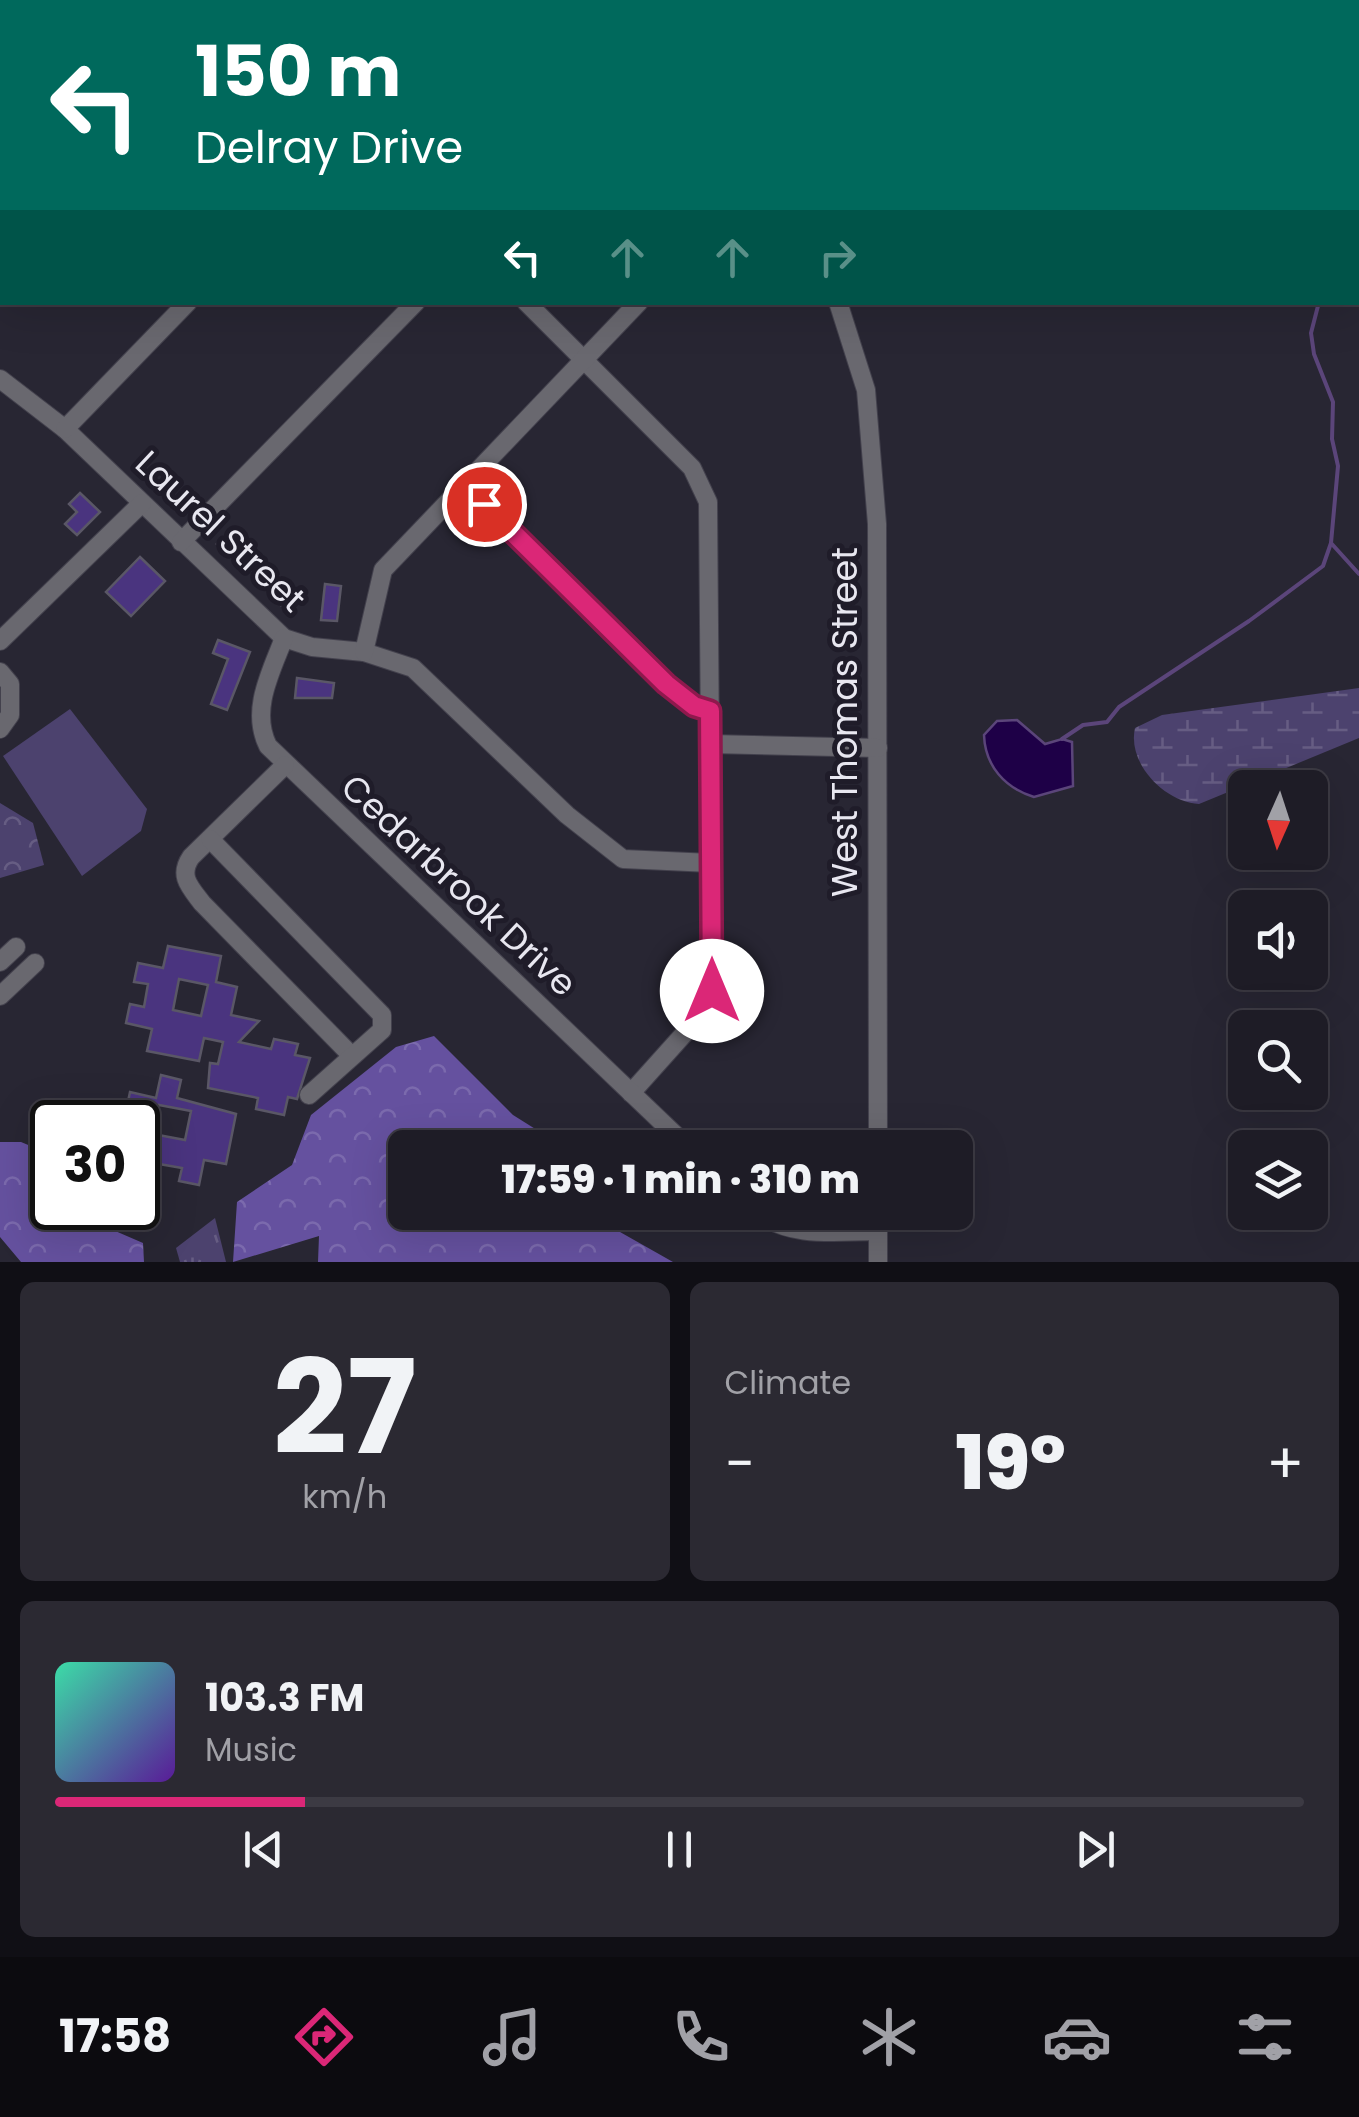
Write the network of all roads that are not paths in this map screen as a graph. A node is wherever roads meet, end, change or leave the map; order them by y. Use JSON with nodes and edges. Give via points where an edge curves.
{"nodes":[{"id":1,"x":185,"y":305,"type":"edge"},
{"id":2,"x":413,"y":305,"type":"edge"},
{"id":3,"x":529,"y":305,"type":"edge"},
{"id":4,"x":636,"y":305,"type":"edge"},
{"id":5,"x":839,"y":305,"type":"edge"},
{"id":6,"x":585,"y":361,"type":"junction"},
{"id":7,"x":0,"y":380,"type":"edge"},
{"id":8,"x":66,"y":430,"type":"junction"},
{"id":9,"x":464,"y":484,"type":"junction"},
{"id":10,"x":142,"y":502,"type":"junction"},
{"id":11,"x":181,"y":542,"type":"junction"},
{"id":12,"x":284,"y":638,"type":"junction"},
{"id":13,"x":0,"y":641,"type":"edge"},
{"id":14,"x":364,"y":652,"type":"junction"},
{"id":15,"x":0,"y":672,"type":"edge"},
{"id":16,"x":710,"y":711,"type":"junction"},
{"id":17,"x":0,"y":729,"type":"edge"},
{"id":18,"x":711,"y":744,"type":"junction"},
{"id":19,"x":878,"y":748,"type":"junction"},
{"id":20,"x":285,"y":766,"type":"junction"},
{"id":21,"x":210,"y":839,"type":"junction"},
{"id":22,"x":712,"y":863,"type":"junction"},
{"id":23,"x":16,"y":946,"type":"dead end"},
{"id":24,"x":0,"y":962,"type":"edge"},
{"id":25,"x":35,"y":963,"type":"dead end"},
{"id":26,"x":0,"y":996,"type":"edge"},
{"id":27,"x":350,"y":1054,"type":"junction"},
{"id":28,"x":631,"y":1093,"type":"junction"},
{"id":29,"x":308,"y":1095,"type":"dead end"},
{"id":30,"x":670,"y":1130,"type":"edge"},
{"id":31,"x":878,"y":1130,"type":"edge"},
{"id":32,"x":878,"y":1230,"type":"edge"},
{"id":33,"x":878,"y":1262,"type":"edge"}],
"edges":[{"from":1,"to":8,"type":"street"},
{"from":2,"to":11,"type":"street"},
{"from":3,"to":6,"type":"street"},
{"from":4,"to":6,"type":"street"},
{"from":5,"to":19,"type":"street","name":"West Thomas Street","via":[[872,428]]},
{"from":6,"to":9,"type":"street"},
{"from":6,"to":16,"type":"street","via":[[702,482],[708,502]]},
{"from":7,"to":8,"type":"street","name":"Laurel Street"},
{"from":8,"to":10,"type":"street","name":"Laurel Street"},
{"from":9,"to":14,"type":"street","via":[[383,570]]},
{"from":9,"to":16,"type":"street","via":[[652,670]]},
{"from":10,"to":11,"type":"street","name":"Laurel Street"},
{"from":10,"to":13,"type":"street"},
{"from":11,"to":12,"type":"street","name":"Laurel Street"},
{"from":12,"to":14,"type":"street","name":"Laurel Street"},
{"from":12,"to":20,"type":"street","name":"Cedarbrook Drive","via":[[264,692],[261,726]]},
{"from":14,"to":22,"type":"street","name":"Laurel Street","via":[[425,678],[607,850],[640,862]]},
{"from":15,"to":17,"type":"street","via":[[10,684],[10,715]]},
{"from":16,"to":18,"type":"street"},
{"from":18,"to":19,"type":"street"},
{"from":18,"to":22,"type":"street"},
{"from":19,"to":31,"type":"street","name":"West Thomas Street"},
{"from":20,"to":21,"type":"street"},
{"from":20,"to":28,"type":"street","name":"Cedarbrook Drive"},
{"from":21,"to":27,"type":"street","via":[[184,868],[187,884]]},
{"from":21,"to":27,"type":"street","via":[[382,1016],[382,1030]]},
{"from":22,"to":28,"type":"street","via":[[712,991],[700,1016]]},
{"from":23,"to":24,"type":"street"},
{"from":25,"to":26,"type":"street"},
{"from":27,"to":29,"type":"street"},
{"from":28,"to":30,"type":"street","name":"Cedarbrook Drive"},
{"from":32,"to":33,"type":"street"}]}
